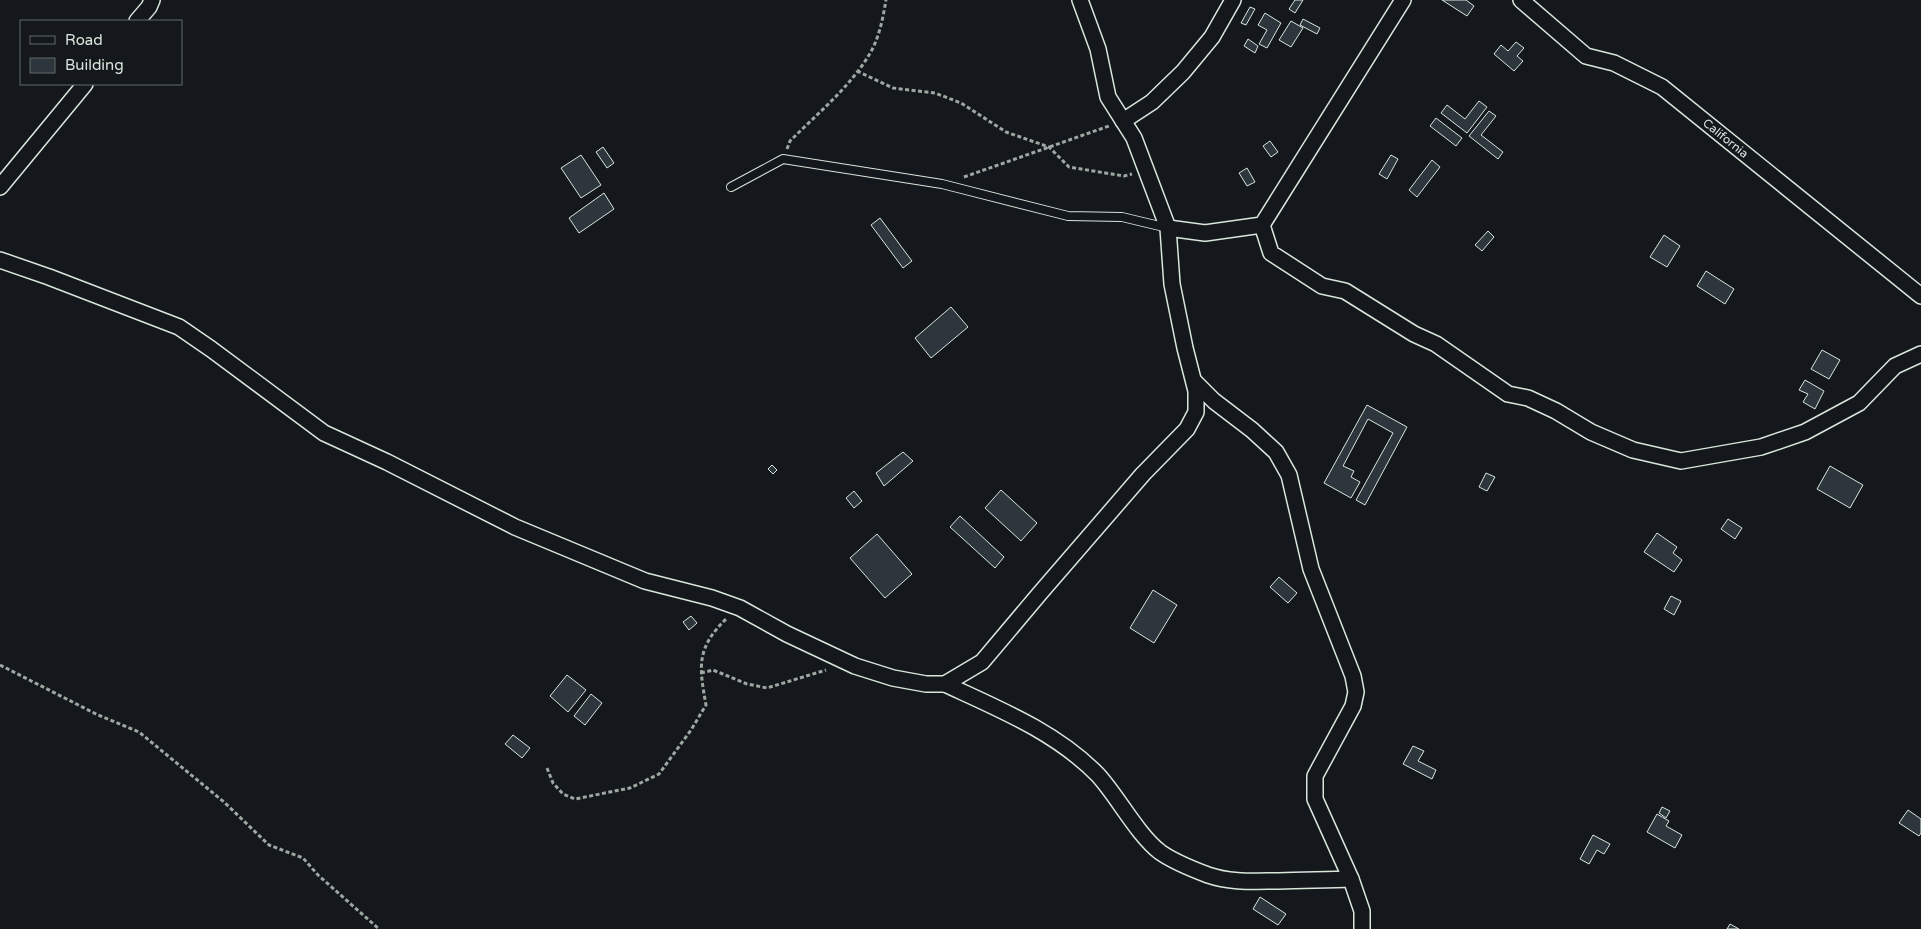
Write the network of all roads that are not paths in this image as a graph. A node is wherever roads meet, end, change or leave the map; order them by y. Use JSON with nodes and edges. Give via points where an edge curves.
{"nodes":[{"id":1,"x":152,"y":0,"type":"edge"},
{"id":2,"x":1080,"y":0,"type":"edge"},
{"id":3,"x":1233,"y":0,"type":"edge"},
{"id":4,"x":1403,"y":0,"type":"edge"},
{"id":5,"x":1521,"y":0,"type":"edge"},
{"id":6,"x":138,"y":20,"type":"edge"},
{"id":7,"x":84,"y":85,"type":"edge"},
{"id":8,"x":1123,"y":121,"type":"junction"},
{"id":9,"x":0,"y":187,"type":"edge"},
{"id":10,"x":731,"y":187,"type":"dead end"},
{"id":11,"x":1262,"y":225,"type":"junction"},
{"id":12,"x":1168,"y":228,"type":"junction"},
{"id":13,"x":0,"y":260,"type":"edge"},
{"id":14,"x":1921,"y":296,"type":"edge"},
{"id":15,"x":1921,"y":354,"type":"edge"},
{"id":16,"x":1194,"y":382,"type":"junction"},
{"id":17,"x":945,"y":684,"type":"junction"},
{"id":18,"x":1352,"y":879,"type":"junction"},
{"id":19,"x":1362,"y":929,"type":"edge"}],
"edges":[{"from":1,"to":6,"type":"street"},
{"from":2,"to":8,"type":"street","via":[[1098,49],[1108,97]]},
{"from":3,"to":8,"type":"street","via":[[1212,37],[1183,72],[1152,102]]},
{"from":4,"to":11,"type":"street"},
{"from":5,"to":14,"type":"street","name":"California","via":[[1586,56],[1614,63],[1662,87]]},
{"from":7,"to":9,"type":"street"},
{"from":8,"to":12,"type":"street","via":[[1134,138]]},
{"from":10,"to":12,"type":"lane","via":[[783,159],[942,184],[1068,216],[1122,217]]},
{"from":11,"to":12,"type":"street","via":[[1205,233]]},
{"from":11,"to":15,"type":"street","via":[[1271,253],[1322,286],[1344,291],[1436,344],[1508,394],[1528,398],[1591,432],[1633,450],[1680,461],[1761,448],[1805,432],[1859,403],[1895,366]]},
{"from":12,"to":16,"type":"street","via":[[1172,284]]},
{"from":13,"to":17,"type":"street","via":[[178,327],[324,433],[515,527],[645,581],[740,608],[854,666],[894,678]]},
{"from":16,"to":17,"type":"street","via":[[1196,412],[1187,429],[1143,474],[982,662]]},
{"from":16,"to":18,"type":"street","via":[[1276,452],[1289,475],[1311,569],[1353,676],[1356,692],[1353,706],[1315,776],[1315,799]]},
{"from":17,"to":18,"type":"street","via":[[1041,730],[1073,754],[1097,775],[1160,851],[1183,864],[1209,876],[1243,882]]},
{"from":18,"to":19,"type":"street","via":[[1362,911]]}]}
